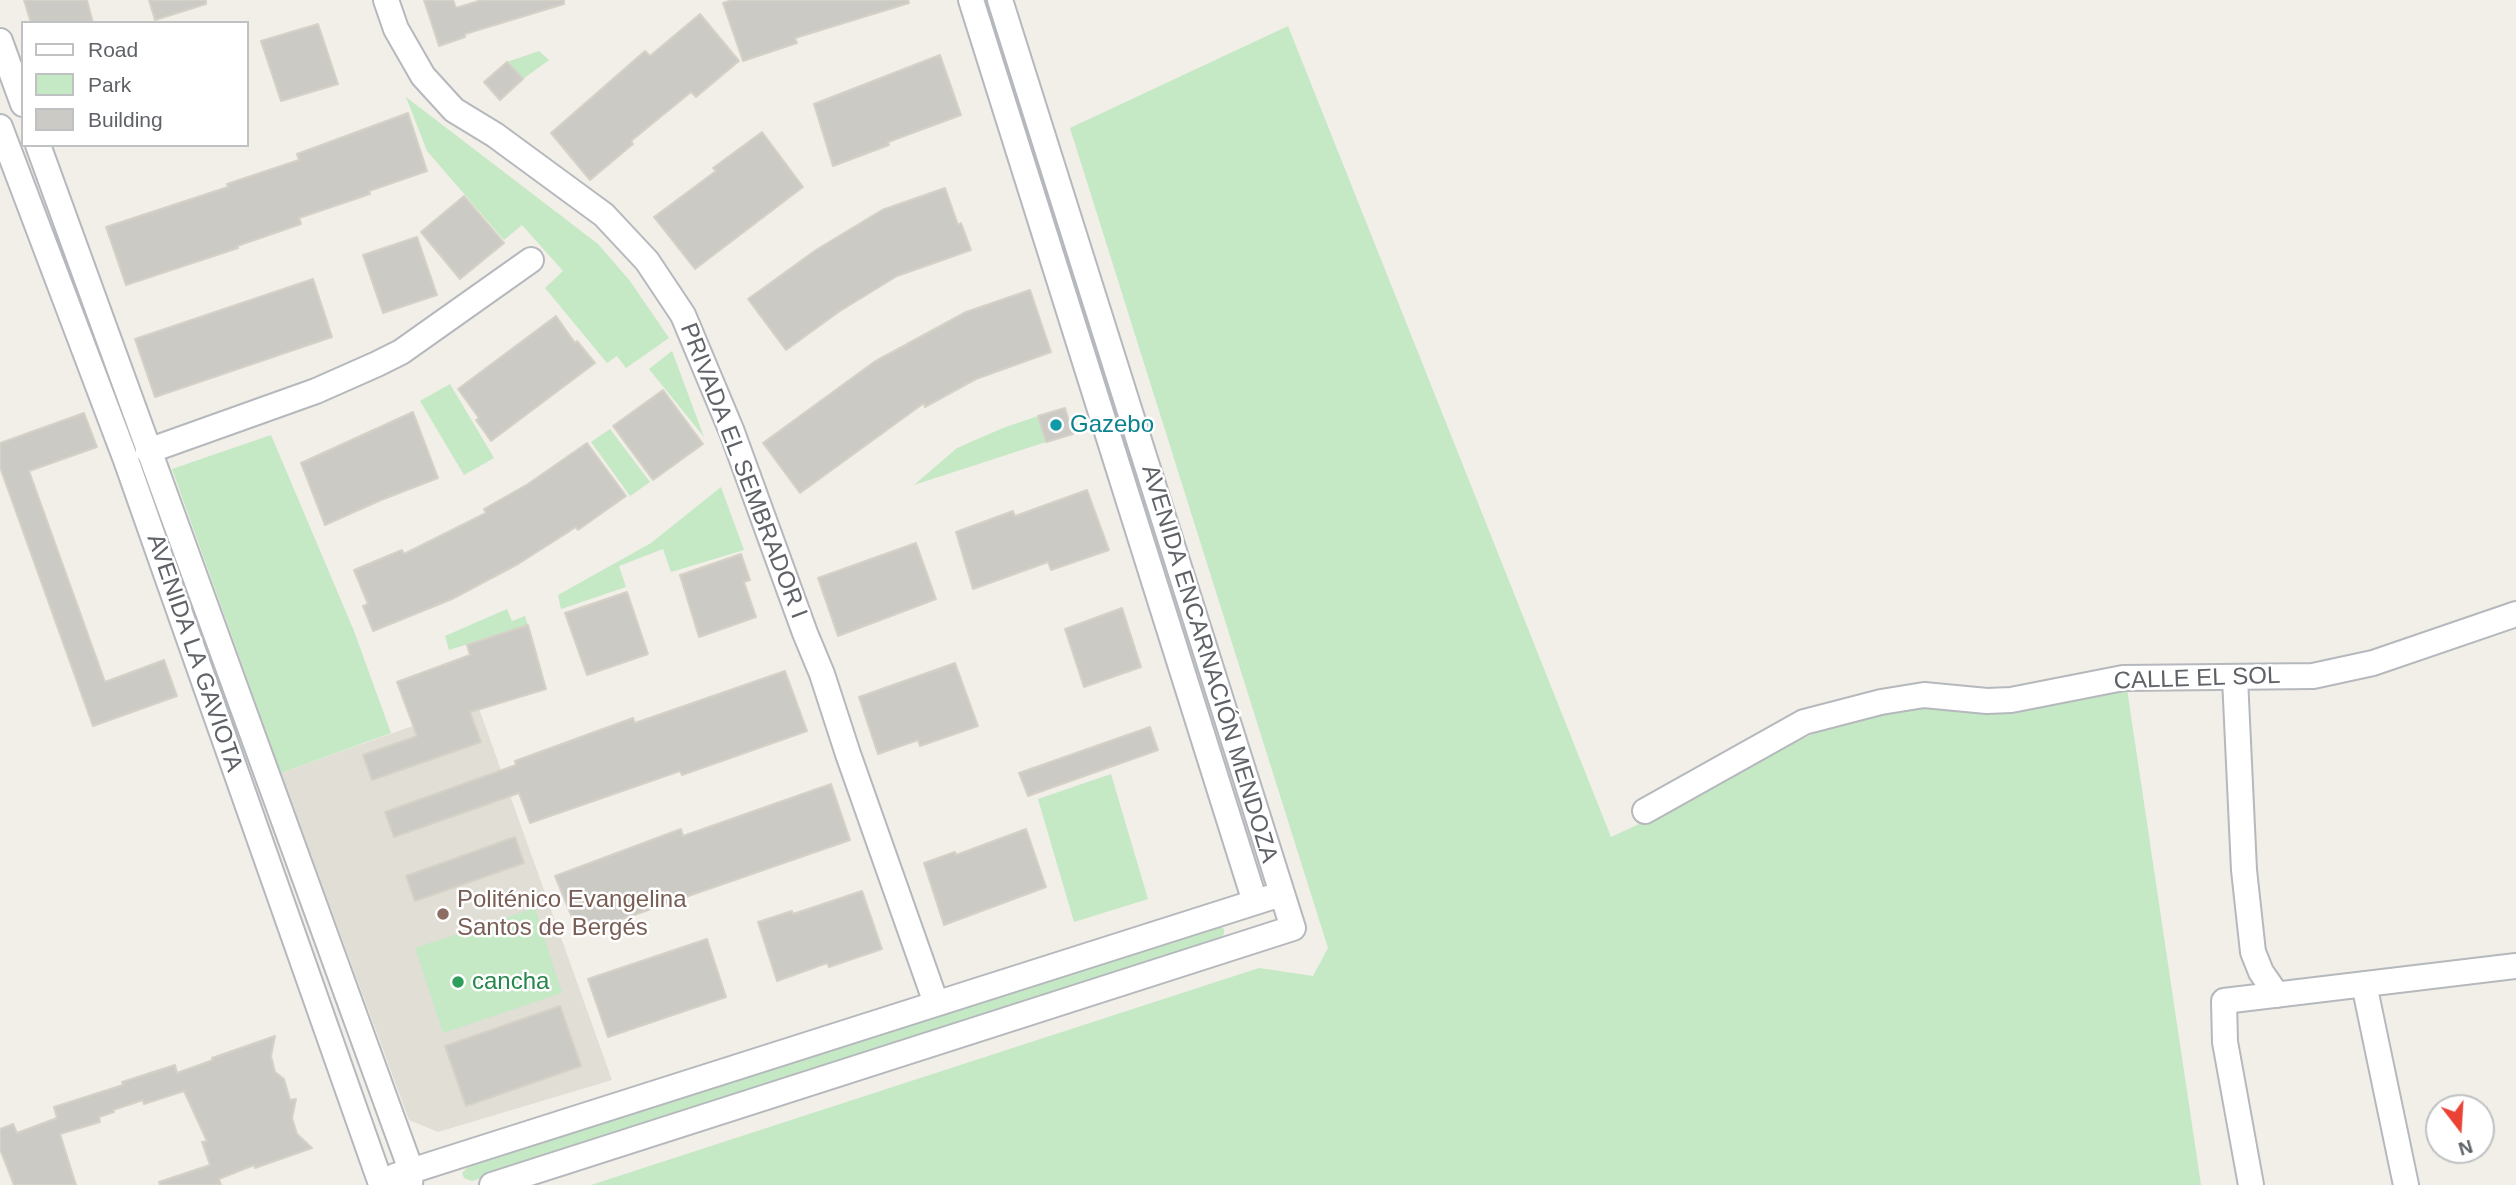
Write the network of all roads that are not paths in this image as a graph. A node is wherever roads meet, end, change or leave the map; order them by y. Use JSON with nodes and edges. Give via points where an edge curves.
{"nodes":[{"id":1,"x":386,"y":0,"type":"edge"},
{"id":2,"x":971,"y":0,"type":"edge"},
{"id":3,"x":1000,"y":0,"type":"edge"},
{"id":4,"x":0,"y":41,"type":"edge"},
{"id":5,"x":21,"y":99,"type":"edge"},
{"id":6,"x":0,"y":127,"type":"edge"},
{"id":7,"x":39,"y":147,"type":"edge"},
{"id":8,"x":531,"y":260,"type":"dead end"},
{"id":9,"x":148,"y":451,"type":"junction"},
{"id":10,"x":2516,"y":614,"type":"edge"},
{"id":11,"x":2235,"y":678,"type":"junction"},
{"id":12,"x":1645,"y":811,"type":"dead end"},
{"id":13,"x":1281,"y":894,"type":"junction"},
{"id":14,"x":1255,"y":902,"type":"junction"},
{"id":15,"x":2516,"y":968,"type":"edge"},
{"id":16,"x":2364,"y":984,"type":"junction"},
{"id":17,"x":2277,"y":995,"type":"junction"},
{"id":18,"x":936,"y":1003,"type":"junction"},
{"id":19,"x":410,"y":1178,"type":"edge"},
{"id":20,"x":378,"y":1184,"type":"edge"},
{"id":21,"x":492,"y":1185,"type":"edge"},
{"id":22,"x":2251,"y":1185,"type":"edge"},
{"id":23,"x":2406,"y":1185,"type":"edge"}],
"edges":[{"from":1,"to":18,"type":"street","name":"PRIVADA EL SEMBRADOR I","via":[[396,29],[424,76],[454,110],[604,215],[648,261],[683,315],[822,674]]},
{"from":2,"to":14,"type":"street","name":"AVENIDA ENCARNACIÓN MENDOZA"},
{"from":3,"to":13,"type":"street","name":"AVENIDA ENCARNACIÓN MENDOZA"},
{"from":4,"to":5,"type":"street"},
{"from":6,"to":20,"type":"street","name":"AVENIDA LA GAVIOTA","via":[[131,473]]},
{"from":7,"to":9,"type":"street","name":"AVENIDA LA GAVIOTA"},
{"from":8,"to":9,"type":"street","via":[[377,364],[316,391]]},
{"from":9,"to":19,"type":"street","name":"AVENIDA LA GAVIOTA"},
{"from":10,"to":11,"type":"street","name":"CALLE EL SOL","via":[[2361,665],[2313,676]]},
{"from":11,"to":12,"type":"street","name":"CALLE EL SOL","via":[[2123,678],[2011,700],[1924,695],[1881,702],[1804,722]]},
{"from":11,"to":17,"type":"street","via":[[2244,870],[2253,953]]},
{"from":13,"to":14,"type":"street"},
{"from":13,"to":21,"type":"street","name":"AVENIDA ENCARNACIÓN MENDOZA","via":[[1293,928]]},
{"from":14,"to":18,"type":"street"},
{"from":15,"to":16,"type":"street"},
{"from":16,"to":17,"type":"street"},
{"from":16,"to":23,"type":"street"},
{"from":17,"to":22,"type":"street","via":[[2224,1001],[2225,1042]]},
{"from":18,"to":19,"type":"street"},
{"from":19,"to":20,"type":"street"}]}
